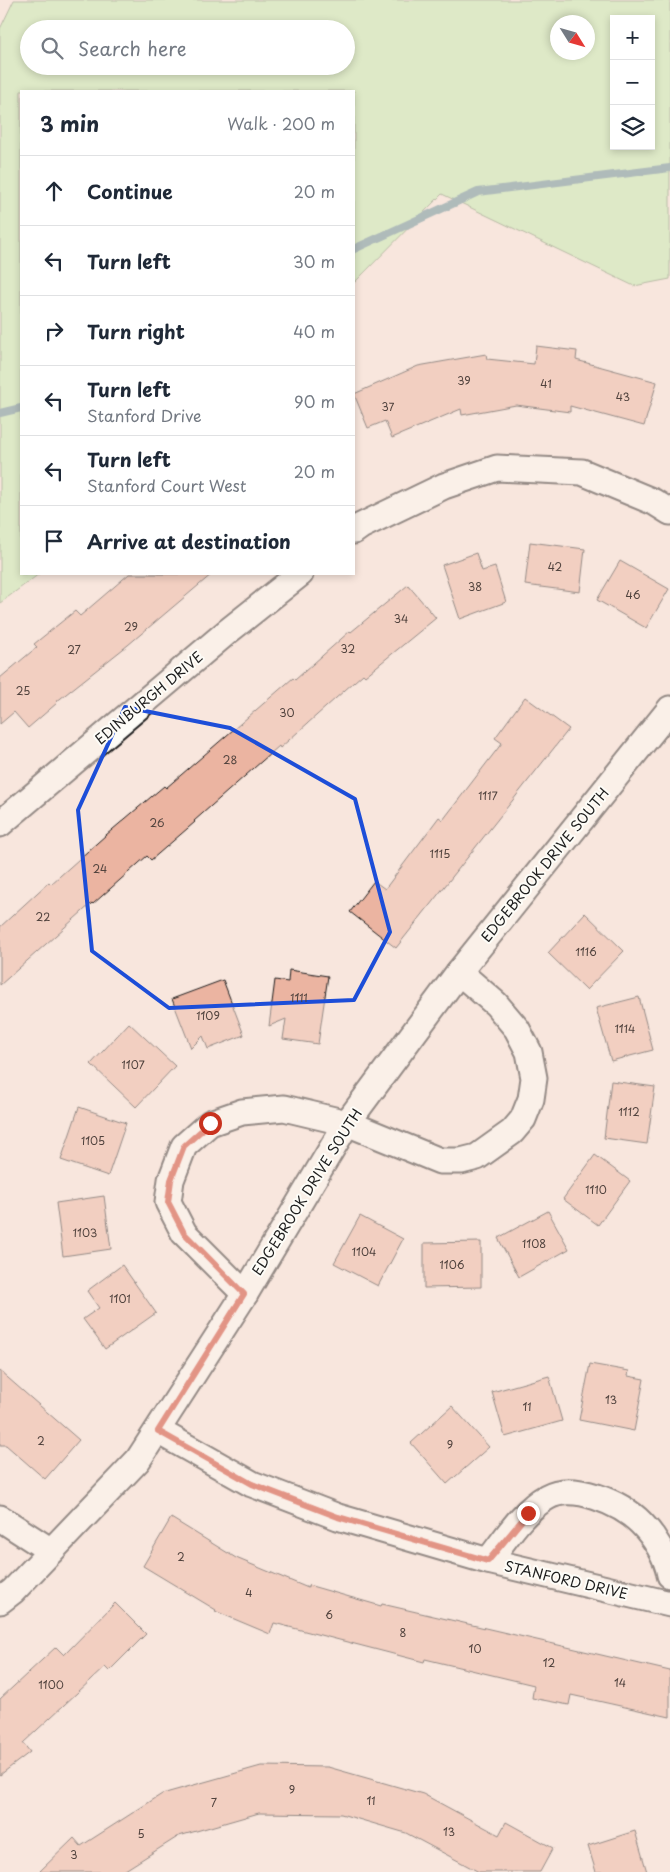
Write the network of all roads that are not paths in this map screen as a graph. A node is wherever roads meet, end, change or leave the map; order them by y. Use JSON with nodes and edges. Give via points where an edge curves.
{"nodes":[{"id":1,"x":670,"y":512,"type":"edge"},
{"id":2,"x":355,"y":530,"type":"edge"},
{"id":3,"x":299,"y":575,"type":"edge"},
{"id":4,"x":670,"y":709,"type":"edge"},
{"id":5,"x":0,"y":824,"type":"edge"},
{"id":6,"x":460,"y":972,"type":"junction"},
{"id":7,"x":347,"y":1123,"type":"junction"},
{"id":8,"x":244,"y":1294,"type":"junction"},
{"id":9,"x":158,"y":1431,"type":"junction"},
{"id":10,"x":0,"y":1518,"type":"edge"},
{"id":11,"x":51,"y":1551,"type":"junction"},
{"id":12,"x":488,"y":1561,"type":"junction"},
{"id":13,"x":670,"y":1575,"type":"edge"},
{"id":14,"x":0,"y":1600,"type":"edge"},
{"id":15,"x":670,"y":1604,"type":"edge"}],
"edges":[{"from":1,"to":2,"type":"street","via":[[582,472],[496,468],[444,486]]},
{"from":3,"to":5,"type":"street","name":"EDINBURGH DRIVE"},
{"from":4,"to":6,"type":"street","name":"EDGEBROOK DRIVE SOUTH"},
{"from":6,"to":7,"type":"street","name":"EDGEBROOK DRIVE SOUTH"},
{"from":6,"to":7,"type":"street","via":[[496,1004],[517,1029],[529,1052],[534,1078],[531,1099],[522,1119],[512,1132],[478,1157],[461,1162],[440,1161]]},
{"from":7,"to":8,"type":"street","name":"EDGEBROOK DRIVE SOUTH"},
{"from":7,"to":8,"type":"street","via":[[284,1108],[242,1112],[210,1123],[184,1146],[171,1180],[168,1202],[184,1233]]},
{"from":8,"to":9,"type":"street","name":"EDGEBROOK DRIVE SOUTH"},
{"from":9,"to":11,"type":"street","name":"EDGEBROOK DRIVE SOUTH","via":[[138,1460]]},
{"from":9,"to":12,"type":"street","name":"STANFORD DRIVE","via":[[252,1484],[338,1517]]},
{"from":10,"to":11,"type":"street"},
{"from":11,"to":14,"type":"street","name":"EDGEBROOK DRIVE SOUTH","via":[[13,1591]]},
{"from":12,"to":13,"type":"street","via":[[528,1513],[548,1496],[566,1492],[591,1494],[640,1521],[655,1539]]},
{"from":12,"to":15,"type":"street","name":"STANFORD DRIVE"}]}
